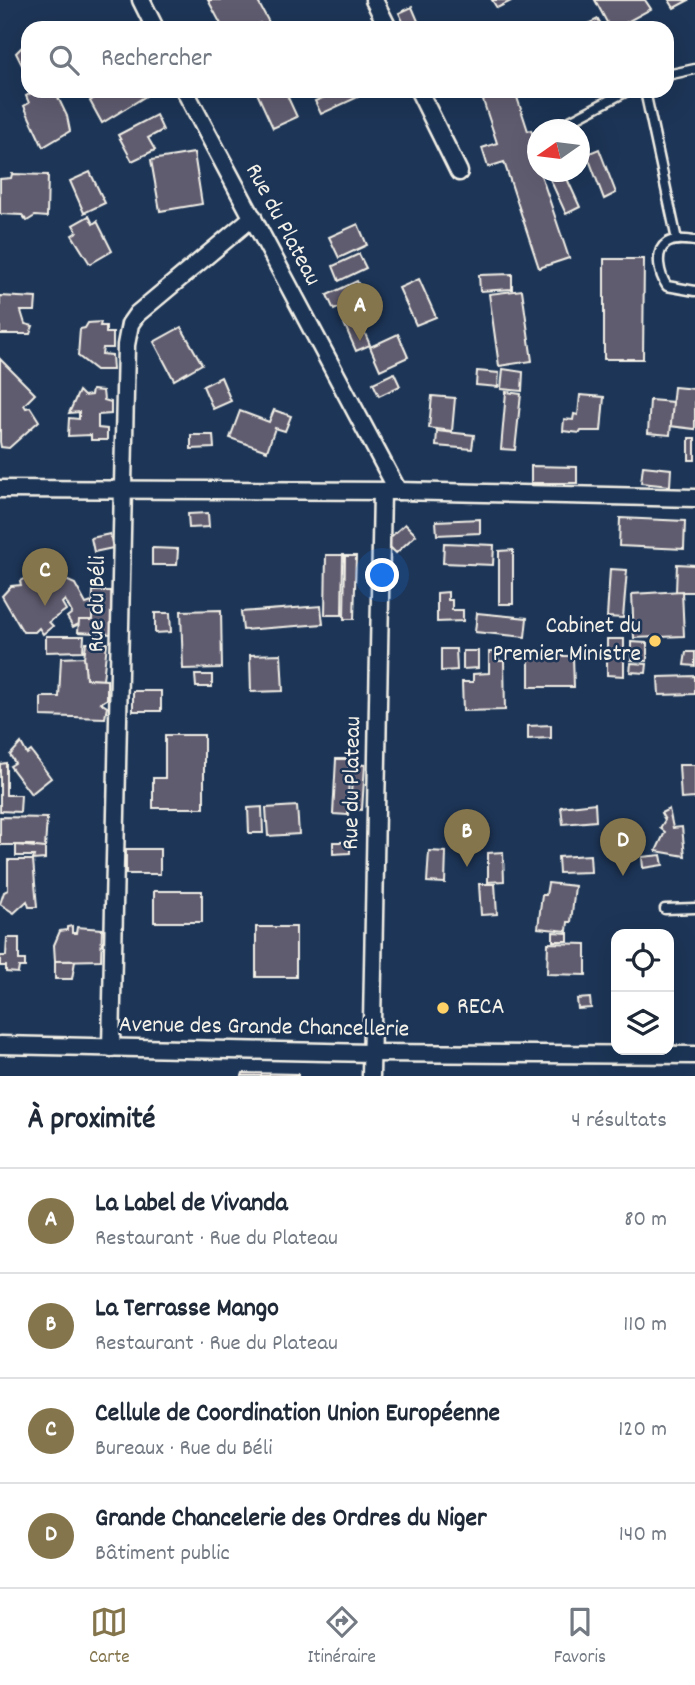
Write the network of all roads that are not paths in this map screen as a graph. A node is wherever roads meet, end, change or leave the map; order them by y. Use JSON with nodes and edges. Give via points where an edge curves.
{"nodes":[{"id":1,"x":141,"y":0,"type":"edge"},
{"id":2,"x":374,"y":0,"type":"edge"},
{"id":3,"x":152,"y":21,"type":"edge"},
{"id":4,"x":384,"y":21,"type":"edge"},
{"id":5,"x":695,"y":69,"type":"edge"},
{"id":6,"x":674,"y":74,"type":"edge"},
{"id":7,"x":189,"y":98,"type":"edge"},
{"id":8,"x":422,"y":98,"type":"edge"},
{"id":9,"x":614,"y":98,"type":"edge"},
{"id":10,"x":647,"y":98,"type":"edge"},
{"id":11,"x":574,"y":119,"type":"edge"},
{"id":12,"x":459,"y":172,"type":"dead end"},
{"id":13,"x":253,"y":217,"type":"junction"},
{"id":14,"x":677,"y":240,"type":"junction"},
{"id":15,"x":695,"y":241,"type":"edge"},
{"id":16,"x":695,"y":291,"type":"edge"},
{"id":17,"x":0,"y":489,"type":"edge"},
{"id":18,"x":123,"y":490,"type":"junction"},
{"id":19,"x":390,"y":491,"type":"junction"},
{"id":20,"x":695,"y":498,"type":"edge"},
{"id":21,"x":695,"y":908,"type":"edge"},
{"id":22,"x":665,"y":909,"type":"dead end"},
{"id":23,"x":0,"y":1045,"type":"edge"},
{"id":24,"x":111,"y":1048,"type":"junction"},
{"id":25,"x":371,"y":1053,"type":"junction"},
{"id":26,"x":695,"y":1055,"type":"edge"},
{"id":27,"x":371,"y":1076,"type":"edge"}],
"edges":[{"from":1,"to":3,"type":"street"},
{"from":2,"to":4,"type":"street"},
{"from":5,"to":6,"type":"lane"},
{"from":7,"to":13,"type":"street","name":"Rue du Plateau"},
{"from":8,"to":12,"type":"street"},
{"from":9,"to":11,"type":"lane"},
{"from":10,"to":14,"type":"lane"},
{"from":13,"to":18,"type":"street","name":"Rue du Béli","via":[[137,314],[131,324],[126,345]]},
{"from":13,"to":19,"type":"street","name":"Rue du Plateau"},
{"from":14,"to":15,"type":"lane"},
{"from":14,"to":16,"type":"lane","via":[[662,248],[660,276],[667,286]]},
{"from":17,"to":18,"type":"street"},
{"from":18,"to":19,"type":"street"},
{"from":18,"to":24,"type":"street","name":"Rue du Béli"},
{"from":19,"to":20,"type":"street"},
{"from":19,"to":25,"type":"street","name":"Rue du Plateau"},
{"from":21,"to":22,"type":"lane"},
{"from":23,"to":24,"type":"street","name":"Avenue des Grande Chancellerie"},
{"from":24,"to":25,"type":"street","name":"Avenue des Grande Chancellerie"},
{"from":25,"to":26,"type":"street","name":"Avenue des Grande Chancellerie"},
{"from":25,"to":27,"type":"street","name":"Rue du Plateau"}]}
